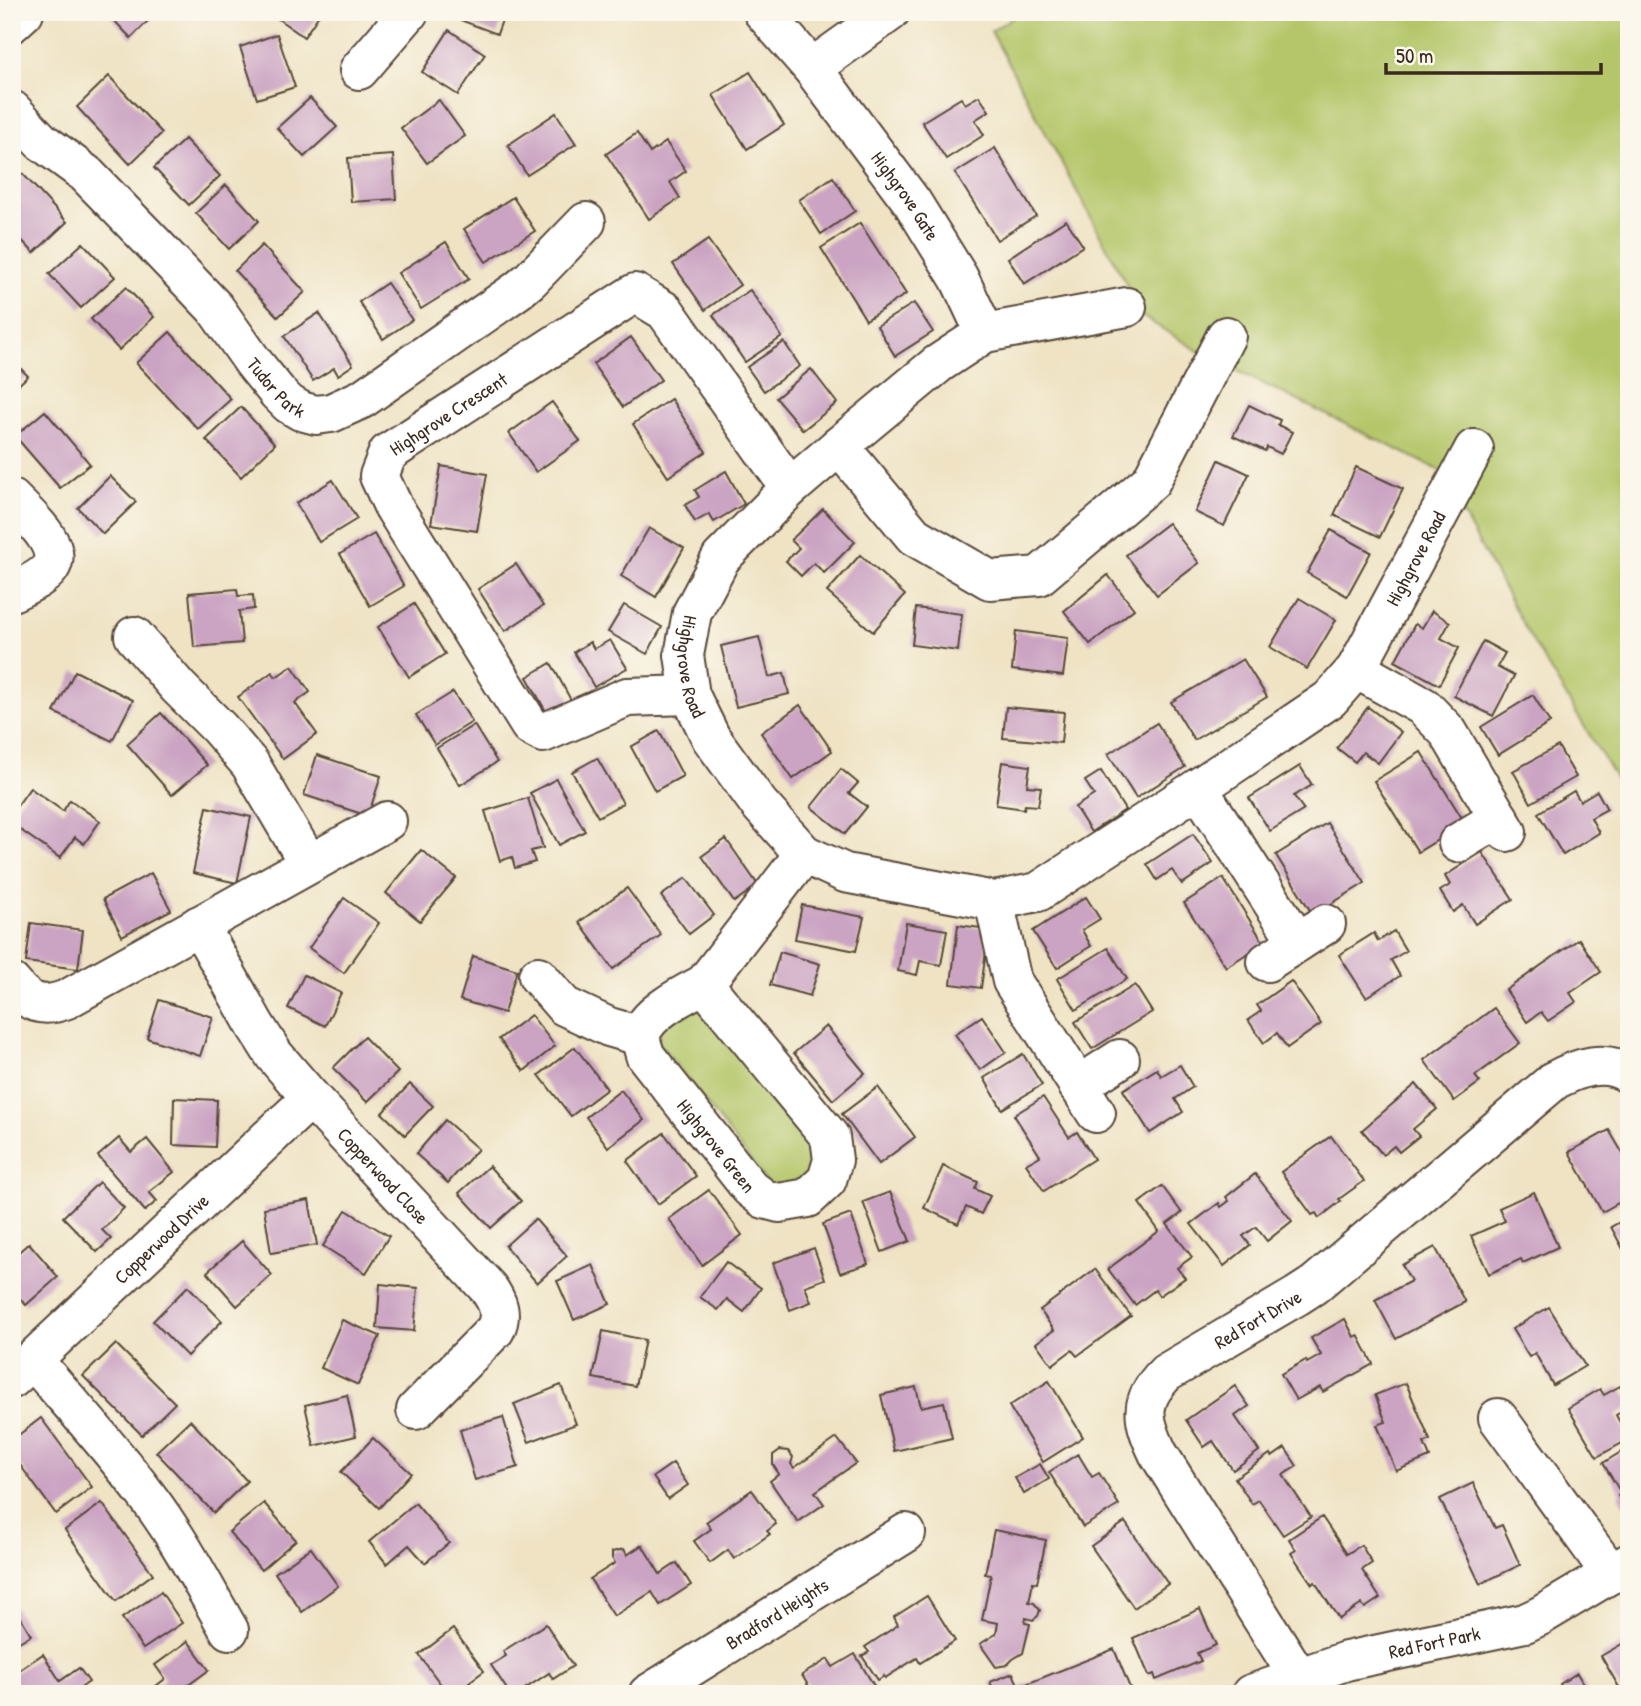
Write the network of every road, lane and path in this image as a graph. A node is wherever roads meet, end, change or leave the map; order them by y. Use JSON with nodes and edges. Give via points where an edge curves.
{"nodes":[{"id":1,"x":24,"y":12,"type":"edge"},
{"id":2,"x":409,"y":12,"type":"edge"},
{"id":3,"x":763,"y":12,"type":"edge"},
{"id":4,"x":890,"y":12,"type":"edge"},
{"id":5,"x":12,"y":23,"type":"edge"},
{"id":6,"x":812,"y":68,"type":"junction"},
{"id":7,"x":359,"y":70,"type":"dead end"},
{"id":8,"x":12,"y":110,"type":"edge"},
{"id":9,"x":586,"y":222,"type":"dead end"},
{"id":10,"x":1127,"y":307,"type":"dead end"},
{"id":11,"x":985,"y":332,"type":"junction"},
{"id":12,"x":1226,"y":335,"type":"dead end"},
{"id":13,"x":839,"y":446,"type":"junction"},
{"id":14,"x":1474,"y":449,"type":"dead end"},
{"id":15,"x":790,"y":488,"type":"junction"},
{"id":16,"x":12,"y":499,"type":"edge"},
{"id":17,"x":12,"y":592,"type":"edge"},
{"id":18,"x":134,"y":636,"type":"dead end"},
{"id":19,"x":1356,"y":669,"type":"junction"},
{"id":20,"x":690,"y":695,"type":"junction"},
{"id":21,"x":1198,"y":788,"type":"junction"},
{"id":22,"x":387,"y":821,"type":"dead end"},
{"id":23,"x":1458,"y":843,"type":"dead end"},
{"id":24,"x":804,"y":854,"type":"junction"},
{"id":25,"x":309,"y":864,"type":"junction"},
{"id":26,"x":994,"y":901,"type":"junction"},
{"id":27,"x":200,"y":925,"type":"junction"},
{"id":28,"x":1297,"y":943,"type":"dead end"},
{"id":29,"x":538,"y":976,"type":"dead end"},
{"id":30,"x":12,"y":984,"type":"edge"},
{"id":31,"x":704,"y":984,"type":"junction"},
{"id":32,"x":640,"y":1036,"type":"junction"},
{"id":33,"x":1120,"y":1059,"type":"dead end"},
{"id":34,"x":1629,"y":1074,"type":"edge"},
{"id":35,"x":311,"y":1098,"type":"junction"},
{"id":36,"x":23,"y":1369,"type":"edge"},
{"id":37,"x":416,"y":1410,"type":"dead end"},
{"id":38,"x":1498,"y":1418,"type":"dead end"},
{"id":39,"x":906,"y":1533,"type":"dead end"},
{"id":40,"x":1620,"y":1569,"type":"edge"},
{"id":41,"x":229,"y":1630,"type":"dead end"},
{"id":42,"x":1298,"y":1676,"type":"junction"},
{"id":43,"x":648,"y":1694,"type":"edge"},
{"id":44,"x":1251,"y":1694,"type":"edge"}],
"edges":[{"from":1,"to":5,"type":"street"},
{"from":2,"to":7,"type":"street"},
{"from":3,"to":6,"type":"street","name":"Highgrove Gate"},
{"from":4,"to":6,"type":"street"},
{"from":6,"to":11,"type":"street","name":"Highgrove Gate","via":[[912,202],[959,278]]},
{"from":8,"to":9,"type":"street","name":"Tudor Park","via":[[41,141],[86,174],[206,299],[278,393],[301,411],[316,415],[331,414],[362,399],[517,290]]},
{"from":10,"to":11,"type":"street"},
{"from":11,"to":13,"type":"street","name":"Highgrove Road","via":[[938,364]]},
{"from":12,"to":13,"type":"street","via":[[1151,481],[1038,576],[990,580],[914,536]]},
{"from":13,"to":15,"type":"street","name":"Highgrove Road"},
{"from":14,"to":19,"type":"street","name":"Highgrove Road"},
{"from":15,"to":20,"type":"street","name":"Highgrove Road","via":[[720,558],[692,612],[684,655]]},
{"from":15,"to":20,"type":"street","name":"Highgrove Crescent","via":[[665,311],[635,293],[388,453],[379,476],[393,506],[530,726],[543,733],[627,697]]},
{"from":16,"to":17,"type":"street","via":[[51,543],[54,556],[44,574]]},
{"from":18,"to":25,"type":"street","via":[[250,764]]},
{"from":19,"to":21,"type":"street","name":"Highgrove Road","via":[[1329,699]]},
{"from":19,"to":23,"type":"street","via":[[1424,707],[1448,732],[1503,825]]},
{"from":20,"to":24,"type":"street","name":"Highgrove Road","via":[[711,738],[759,804]]},
{"from":21,"to":26,"type":"street","name":"Highgrove Road","via":[[1038,892]]},
{"from":21,"to":28,"type":"street"},
{"from":22,"to":25,"type":"street"},
{"from":24,"to":26,"type":"street","name":"Highgrove Road","via":[[845,873]]},
{"from":24,"to":31,"type":"street"},
{"from":25,"to":27,"type":"street"},
{"from":26,"to":33,"type":"street","via":[[1012,981],[1087,1099]]},
{"from":27,"to":30,"type":"street","via":[[57,1003],[30,1001]]},
{"from":27,"to":35,"type":"street","name":"Copperwood Close","via":[[274,1055]]},
{"from":29,"to":32,"type":"street","via":[[564,1006]]},
{"from":31,"to":32,"type":"street","via":[[648,1021]]},
{"from":31,"to":32,"type":"street","name":"Highgrove Green","via":[[830,1137],[833,1160],[827,1180],[808,1198],[779,1203],[750,1188],[645,1055]]},
{"from":34,"to":42,"type":"street","name":"Red Fort Drive","via":[[1593,1065],[1555,1080],[1314,1284],[1166,1373],[1153,1386],[1145,1407],[1158,1453]]},
{"from":35,"to":36,"type":"street","name":"Copperwood Drive"},
{"from":35,"to":37,"type":"street","name":"Copperwood Close","via":[[488,1288],[499,1307],[492,1333]]},
{"from":36,"to":41,"type":"street","via":[[121,1462],[180,1544]]},
{"from":38,"to":40,"type":"street","name":"Red Fort Park"},
{"from":39,"to":43,"type":"street","name":"Bradford Heights"},
{"from":40,"to":42,"type":"street","name":"Red Fort Park","via":[[1525,1623],[1373,1654]]},
{"from":42,"to":44,"type":"street","name":"Red Fort Park"}]}
